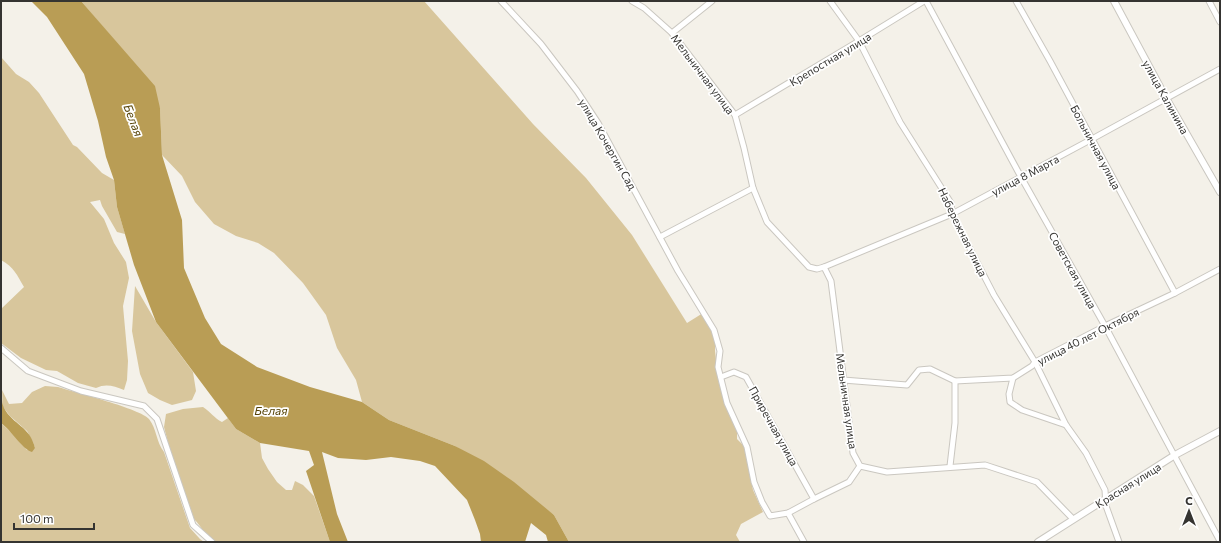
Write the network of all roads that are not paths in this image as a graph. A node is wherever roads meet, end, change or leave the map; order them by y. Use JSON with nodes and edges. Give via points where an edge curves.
{"nodes":[{"id":1,"x":501,"y":1,"type":"edge"},
{"id":2,"x":632,"y":1,"type":"edge"},
{"id":3,"x":712,"y":1,"type":"edge"},
{"id":4,"x":830,"y":1,"type":"edge"},
{"id":5,"x":925,"y":1,"type":"edge"},
{"id":6,"x":1016,"y":1,"type":"edge"},
{"id":7,"x":1114,"y":1,"type":"edge"},
{"id":8,"x":1209,"y":1,"type":"edge"},
{"id":9,"x":1220,"y":22,"type":"edge"},
{"id":10,"x":672,"y":32,"type":"junction"},
{"id":11,"x":859,"y":41,"type":"junction"},
{"id":12,"x":1220,"y":69,"type":"edge"},
{"id":13,"x":1166,"y":98,"type":"junction"},
{"id":14,"x":735,"y":115,"type":"junction"},
{"id":15,"x":1092,"y":139,"type":"junction"},
{"id":16,"x":1021,"y":177,"type":"junction"},
{"id":17,"x":753,"y":188,"type":"junction"},
{"id":18,"x":1220,"y":192,"type":"edge"},
{"id":19,"x":952,"y":214,"type":"junction"},
{"id":20,"x":660,"y":237,"type":"junction"},
{"id":21,"x":824,"y":267,"type":"junction"},
{"id":22,"x":1220,"y":269,"type":"edge"},
{"id":23,"x":1175,"y":293,"type":"junction"},
{"id":24,"x":1105,"y":326,"type":"junction"},
{"id":25,"x":1,"y":348,"type":"edge"},
{"id":26,"x":1035,"y":362,"type":"junction"},
{"id":27,"x":721,"y":377,"type":"junction"},
{"id":28,"x":1013,"y":378,"type":"junction"},
{"id":29,"x":843,"y":380,"type":"junction"},
{"id":30,"x":955,"y":382,"type":"junction"},
{"id":31,"x":1066,"y":426,"type":"junction"},
{"id":32,"x":1220,"y":431,"type":"edge"},
{"id":33,"x":1175,"y":455,"type":"junction"},
{"id":34,"x":860,"y":466,"type":"junction"},
{"id":35,"x":950,"y":466,"type":"junction"},
{"id":36,"x":1106,"y":498,"type":"junction"},
{"id":37,"x":814,"y":499,"type":"junction"},
{"id":38,"x":788,"y":513,"type":"junction"},
{"id":39,"x":1073,"y":519,"type":"junction"},
{"id":40,"x":1220,"y":541,"type":"edge"},
{"id":41,"x":212,"y":542,"type":"edge"},
{"id":42,"x":804,"y":542,"type":"edge"},
{"id":43,"x":1038,"y":542,"type":"edge"},
{"id":44,"x":1119,"y":542,"type":"edge"}],
"edges":[{"from":1,"to":20,"type":"street","name":"улица Кочергин Сад","via":[[541,44],[577,91],[598,123]]},
{"from":2,"to":10,"type":"street","name":"Мельничная улица"},
{"from":3,"to":10,"type":"street"},
{"from":4,"to":11,"type":"street","name":"Набережная улица"},
{"from":5,"to":11,"type":"street","name":"Крепостная улица"},
{"from":5,"to":16,"type":"street","name":"Советская улица"},
{"from":6,"to":15,"type":"street","name":"Больничная улица"},
{"from":7,"to":13,"type":"street","name":"улица Калинина"},
{"from":8,"to":9,"type":"street"},
{"from":10,"to":14,"type":"street","name":"Мельничная улица"},
{"from":11,"to":14,"type":"street","name":"Крепостная улица"},
{"from":11,"to":19,"type":"street","name":"Набережная улица","via":[[900,122],[951,203]]},
{"from":12,"to":13,"type":"street","name":"улица 8 Марта"},
{"from":13,"to":15,"type":"street","name":"улица 8 Марта"},
{"from":13,"to":18,"type":"street","name":"улица Калинина"},
{"from":14,"to":17,"type":"street","name":"Мельничная улица"},
{"from":15,"to":16,"type":"street","name":"улица 8 Марта"},
{"from":15,"to":23,"type":"street","name":"Больничная улица"},
{"from":16,"to":19,"type":"street","name":"улица 8 Марта"},
{"from":16,"to":24,"type":"street","name":"Советская улица"},
{"from":17,"to":20,"type":"street"},
{"from":17,"to":21,"type":"street","name":"Мельничная улица","via":[[767,222],[808,266],[817,269]]},
{"from":19,"to":21,"type":"street","name":"улица 8 Марта"},
{"from":19,"to":26,"type":"street","name":"Набережная улица","via":[[994,295]]},
{"from":20,"to":27,"type":"street","via":[[714,330],[720,351],[718,367]]},
{"from":21,"to":29,"type":"street","name":"Мельничная улица","via":[[831,281]]},
{"from":22,"to":23,"type":"street","name":"улица 40 лет Октября"},
{"from":23,"to":24,"type":"street","name":"улица 40 лет Октября"},
{"from":24,"to":26,"type":"street","name":"улица 40 лет Октября"},
{"from":24,"to":33,"type":"street","name":"Советская улица"},
{"from":25,"to":41,"type":"street","via":[[28,371],[81,391],[144,406],[157,419],[193,525]]},
{"from":26,"to":28,"type":"street","name":"улица 40 лет Октября"},
{"from":26,"to":31,"type":"street","name":"Набережная улица"},
{"from":27,"to":37,"type":"street","name":"Приречная улица","via":[[734,372],[746,377]]},
{"from":27,"to":38,"type":"street","via":[[727,403],[747,446],[754,482],[762,502],[770,516]]},
{"from":28,"to":30,"type":"street","name":"улица 40 лет Октября"},
{"from":28,"to":31,"type":"street","via":[[1010,402],[1022,410]]},
{"from":29,"to":30,"type":"street","via":[[907,385],[919,370],[930,369]]},
{"from":29,"to":34,"type":"street","name":"Мельничная улица","via":[[853,453]]},
{"from":30,"to":35,"type":"street","via":[[955,423]]},
{"from":31,"to":36,"type":"street","name":"Набережная улица","via":[[1086,453],[1105,490]]},
{"from":32,"to":33,"type":"street","name":"Красная улица"},
{"from":33,"to":36,"type":"street","name":"Красная улица"},
{"from":33,"to":40,"type":"street","name":"Советская улица"},
{"from":34,"to":35,"type":"street","via":[[887,472]]},
{"from":34,"to":37,"type":"street","via":[[849,482]]},
{"from":35,"to":39,"type":"street","via":[[985,465],[1037,482]]},
{"from":36,"to":39,"type":"street","name":"Красная улица"},
{"from":36,"to":44,"type":"street","name":"Набережная улица","via":[[1106,506]]},
{"from":37,"to":38,"type":"street"},
{"from":38,"to":42,"type":"street"},
{"from":39,"to":43,"type":"street","name":"Красная улица"}]}
